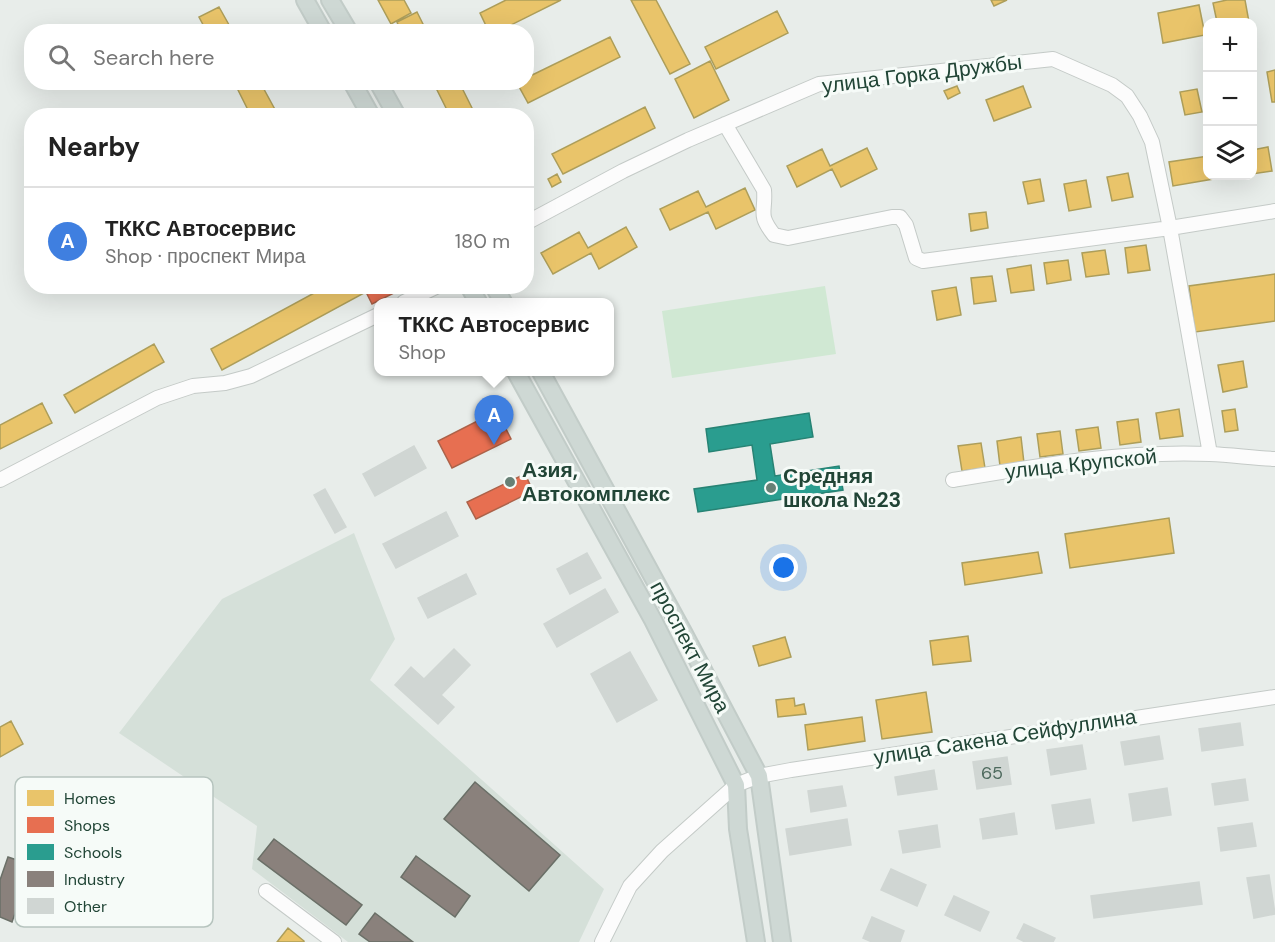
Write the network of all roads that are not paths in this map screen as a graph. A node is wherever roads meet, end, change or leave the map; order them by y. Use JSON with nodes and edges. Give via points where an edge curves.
{"nodes":[{"id":1,"x":304,"y":0,"type":"edge"},
{"id":2,"x":330,"y":0,"type":"edge"},
{"id":3,"x":318,"y":24,"type":"edge"},
{"id":4,"x":344,"y":24,"type":"edge"},
{"id":5,"x":356,"y":90,"type":"edge"},
{"id":6,"x":382,"y":90,"type":"edge"},
{"id":7,"x":367,"y":108,"type":"edge"},
{"id":8,"x":393,"y":108,"type":"edge"},
{"id":9,"x":725,"y":124,"type":"junction"},
{"id":10,"x":1275,"y":212,"type":"edge"},
{"id":11,"x":534,"y":219,"type":"edge"},
{"id":12,"x":1170,"y":228,"type":"junction"},
{"id":13,"x":374,"y":317,"type":"edge"},
{"id":14,"x":518,"y":376,"type":"edge"},
{"id":15,"x":543,"y":376,"type":"edge"},
{"id":16,"x":1210,"y":454,"type":"junction"},
{"id":17,"x":1275,"y":459,"type":"edge"},
{"id":18,"x":0,"y":480,"type":"edge"},
{"id":19,"x":953,"y":480,"type":"dead end"},
{"id":20,"x":1275,"y":697,"type":"edge"},
{"id":21,"x":759,"y":776,"type":"junction"},
{"id":22,"x":736,"y":785,"type":"junction"},
{"id":23,"x":266,"y":891,"type":"dead end"},
{"id":24,"x":784,"y":941,"type":"edge"},
{"id":25,"x":334,"y":942,"type":"edge"},
{"id":26,"x":602,"y":942,"type":"edge"},
{"id":27,"x":756,"y":942,"type":"edge"}],
"edges":[{"from":1,"to":3,"type":"main road"},
{"from":2,"to":4,"type":"main road"},
{"from":5,"to":7,"type":"main road"},
{"from":6,"to":8,"type":"main road"},
{"from":9,"to":11,"type":"street","name":"улица Горка Дружбы","via":[[623,171]]},
{"from":9,"to":12,"type":"street","via":[[764,190],[762,212],[774,235],[789,238],[900,217],[916,258],[923,261]]},
{"from":9,"to":12,"type":"street","name":"улица Горка Дружбы","via":[[819,84],[1053,59],[1112,85],[1126,96],[1140,116],[1152,142]]},
{"from":10,"to":12,"type":"street"},
{"from":12,"to":16,"type":"street"},
{"from":13,"to":18,"type":"street","via":[[251,376],[225,384],[193,386],[157,398]]},
{"from":14,"to":22,"type":"main road","name":"проспект Мира","via":[[653,620]]},
{"from":15,"to":21,"type":"main road","name":"проспект Мира"},
{"from":16,"to":17,"type":"street","name":"улица Крупской"},
{"from":16,"to":19,"type":"street","name":"улица Крупской","via":[[1124,456]]},
{"from":20,"to":21,"type":"street","name":"улица Сакена Сейфуллина"},
{"from":21,"to":22,"type":"street","name":"улица Сакена Сейфуллина"},
{"from":21,"to":24,"type":"main road","name":"проспект Мира"},
{"from":22,"to":26,"type":"street","name":"улица Сакена Сейфуллина","via":[[662,850],[630,886]]},
{"from":22,"to":27,"type":"main road","name":"проспект Мира","via":[[738,829]]},
{"from":23,"to":25,"type":"street"}]}
